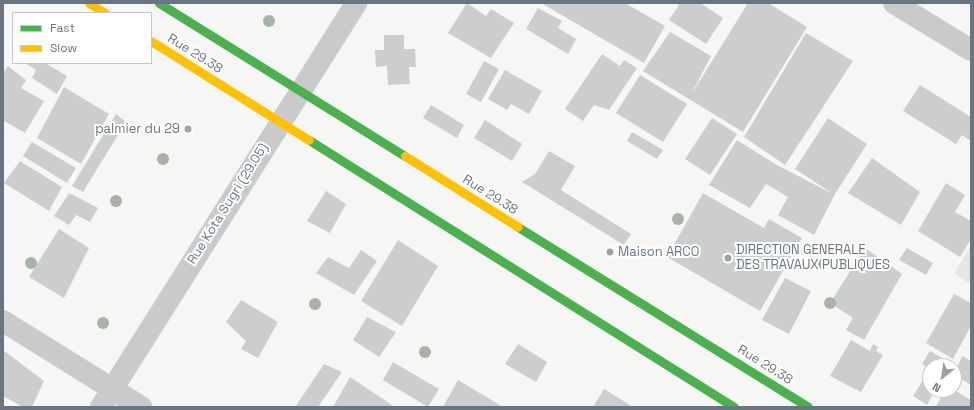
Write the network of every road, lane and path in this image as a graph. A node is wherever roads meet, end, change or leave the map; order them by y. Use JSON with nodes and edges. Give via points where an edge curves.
{"nodes":[{"id":1,"x":89,"y":3,"type":"edge"},
{"id":2,"x":159,"y":3,"type":"edge"},
{"id":3,"x":356,"y":3,"type":"edge"},
{"id":4,"x":894,"y":3,"type":"edge"},
{"id":5,"x":103,"y":12,"type":"edge"},
{"id":6,"x":152,"y":42,"type":"edge"},
{"id":7,"x":971,"y":50,"type":"edge"},
{"id":8,"x":299,"y":91,"type":"junction"},
{"id":9,"x":280,"y":121,"type":"junction"},
{"id":10,"x":3,"y":321,"type":"edge"},
{"id":11,"x":107,"y":398,"type":"edge"},
{"id":12,"x":140,"y":407,"type":"edge"},
{"id":13,"x":734,"y":407,"type":"edge"},
{"id":14,"x":808,"y":407,"type":"edge"}],
"edges":[{"from":1,"to":5,"type":"main road"},
{"from":2,"to":8,"type":"main road","name":"Rue 29.38"},
{"from":3,"to":8,"type":"street","name":"Rue Kota Sugri (29.05)"},
{"from":4,"to":7,"type":"street"},
{"from":6,"to":9,"type":"main road","name":"Rue 29.38"},
{"from":8,"to":9,"type":"street","name":"Rue Kota Sugri (29.05)"},
{"from":8,"to":14,"type":"main road","name":"Rue 29.38"},
{"from":9,"to":11,"type":"street","name":"Rue Kota Sugri (29.05)"},
{"from":9,"to":13,"type":"main road","name":"Rue 29.38"},
{"from":10,"to":11,"type":"street"},
{"from":11,"to":12,"type":"street"}]}
